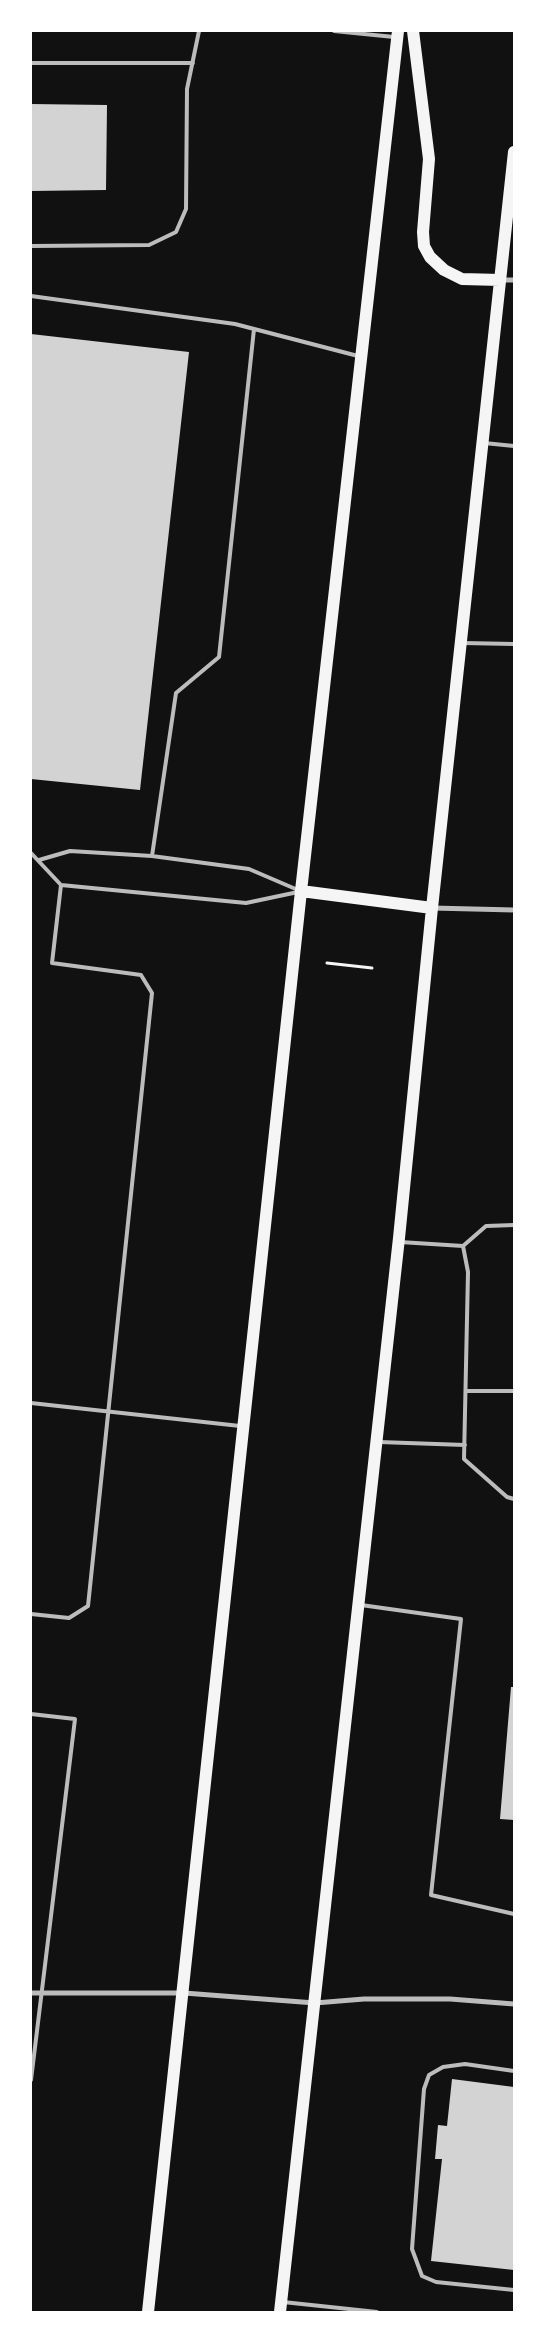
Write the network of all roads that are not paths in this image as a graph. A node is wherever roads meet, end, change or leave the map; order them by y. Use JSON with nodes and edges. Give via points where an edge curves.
{"nodes":[{"id":1,"x":199,"y":31,"type":"edge"},
{"id":2,"x":334,"y":31,"type":"edge"},
{"id":3,"x":413,"y":31,"type":"edge"},
{"id":4,"x":397,"y":34,"type":"edge"},
{"id":5,"x":31,"y":63,"type":"edge"},
{"id":6,"x":193,"y":63,"type":"junction"},
{"id":7,"x":514,"y":152,"type":"edge"},
{"id":8,"x":31,"y":246,"type":"edge"},
{"id":9,"x":500,"y":280,"type":"junction"},
{"id":10,"x":514,"y":280,"type":"edge"},
{"id":11,"x":31,"y":296,"type":"edge"},
{"id":12,"x":254,"y":329,"type":"junction"},
{"id":13,"x":361,"y":357,"type":"junction"},
{"id":14,"x":482,"y":443,"type":"junction"},
{"id":15,"x":514,"y":446,"type":"edge"},
{"id":16,"x":461,"y":643,"type":"junction"},
{"id":17,"x":514,"y":644,"type":"edge"},
{"id":18,"x":31,"y":853,"type":"edge"},
{"id":19,"x":152,"y":856,"type":"junction"},
{"id":20,"x":39,"y":860,"type":"junction"},
{"id":21,"x":61,"y":885,"type":"junction"},
{"id":22,"x":301,"y":891,"type":"junction"},
{"id":23,"x":432,"y":908,"type":"junction"},
{"id":24,"x":514,"y":910,"type":"edge"},
{"id":25,"x":514,"y":1225,"type":"edge"},
{"id":26,"x":399,"y":1242,"type":"junction"},
{"id":27,"x":463,"y":1246,"type":"junction"},
{"id":28,"x":466,"y":1391,"type":"junction"},
{"id":29,"x":514,"y":1391,"type":"edge"},
{"id":30,"x":31,"y":1403,"type":"edge"},
{"id":31,"x":108,"y":1411,"type":"junction"},
{"id":32,"x":243,"y":1427,"type":"junction"},
{"id":33,"x":377,"y":1442,"type":"junction"},
{"id":34,"x":465,"y":1445,"type":"junction"},
{"id":35,"x":514,"y":1499,"type":"edge"},
{"id":36,"x":359,"y":1605,"type":"junction"},
{"id":37,"x":31,"y":1614,"type":"edge"},
{"id":38,"x":31,"y":1714,"type":"edge"},
{"id":39,"x":514,"y":1914,"type":"edge"},
{"id":40,"x":31,"y":1993,"type":"edge"},
{"id":41,"x":43,"y":1993,"type":"junction"},
{"id":42,"x":184,"y":1993,"type":"junction"},
{"id":43,"x":315,"y":2003,"type":"junction"},
{"id":44,"x":514,"y":2004,"type":"edge"},
{"id":45,"x":514,"y":2071,"type":"edge"},
{"id":46,"x":31,"y":2080,"type":"edge"},
{"id":47,"x":514,"y":2290,"type":"edge"},
{"id":48,"x":280,"y":2307,"type":"edge"},
{"id":49,"x":148,"y":2312,"type":"edge"},
{"id":50,"x":377,"y":2312,"type":"edge"}],
"edges":[{"from":1,"to":6,"type":"lane"},
{"from":2,"to":4,"type":"lane"},
{"from":3,"to":9,"type":"main road","via":[[429,159],[424,246],[430,258],[462,279]]},
{"from":4,"to":13,"type":"main road"},
{"from":5,"to":6,"type":"lane"},
{"from":6,"to":8,"type":"lane","via":[[187,89],[186,209],[176,232],[149,245]]},
{"from":7,"to":9,"type":"main road"},
{"from":9,"to":10,"type":"street"},
{"from":9,"to":14,"type":"main road"},
{"from":11,"to":12,"type":"lane"},
{"from":12,"to":13,"type":"lane"},
{"from":12,"to":19,"type":"lane","via":[[219,657],[176,693]]},
{"from":13,"to":22,"type":"main road"},
{"from":14,"to":15,"type":"lane"},
{"from":14,"to":16,"type":"main road"},
{"from":16,"to":17,"type":"lane"},
{"from":16,"to":23,"type":"main road"},
{"from":18,"to":20,"type":"lane"},
{"from":19,"to":20,"type":"lane","via":[[70,851]]},
{"from":19,"to":22,"type":"lane","via":[[249,870]]},
{"from":20,"to":21,"type":"lane"},
{"from":21,"to":22,"type":"lane","via":[[246,903]]},
{"from":21,"to":31,"type":"lane","via":[[52,963],[141,975],[152,993]]},
{"from":22,"to":23,"type":"main road"},
{"from":22,"to":32,"type":"main road"},
{"from":23,"to":24,"type":"street"},
{"from":23,"to":26,"type":"main road"},
{"from":25,"to":27,"type":"lane","via":[[484,1227]]},
{"from":26,"to":27,"type":"lane"},
{"from":26,"to":33,"type":"main road"},
{"from":27,"to":28,"type":"lane","via":[[468,1272]]},
{"from":28,"to":29,"type":"lane"},
{"from":28,"to":34,"type":"lane"},
{"from":30,"to":31,"type":"lane"},
{"from":31,"to":32,"type":"lane"},
{"from":31,"to":37,"type":"lane","via":[[88,1606],[69,1618]]},
{"from":32,"to":42,"type":"main road"},
{"from":33,"to":34,"type":"lane"},
{"from":33,"to":36,"type":"main road"},
{"from":34,"to":35,"type":"lane","via":[[466,1462],[507,1497]]},
{"from":36,"to":39,"type":"lane","via":[[461,1619],[431,1895]]},
{"from":36,"to":43,"type":"main road"},
{"from":38,"to":41,"type":"lane","via":[[75,1719]]},
{"from":40,"to":41,"type":"street"},
{"from":41,"to":42,"type":"street"},
{"from":41,"to":46,"type":"lane"},
{"from":42,"to":43,"type":"street"},
{"from":42,"to":49,"type":"main road"},
{"from":43,"to":44,"type":"street","via":[[364,1999],[450,1999]]},
{"from":43,"to":48,"type":"main road"},
{"from":45,"to":47,"type":"lane","via":[[465,2064],[443,2067],[429,2075],[424,2089],[412,2249],[422,2276],[436,2282]]},
{"from":48,"to":50,"type":"lane"}]}
